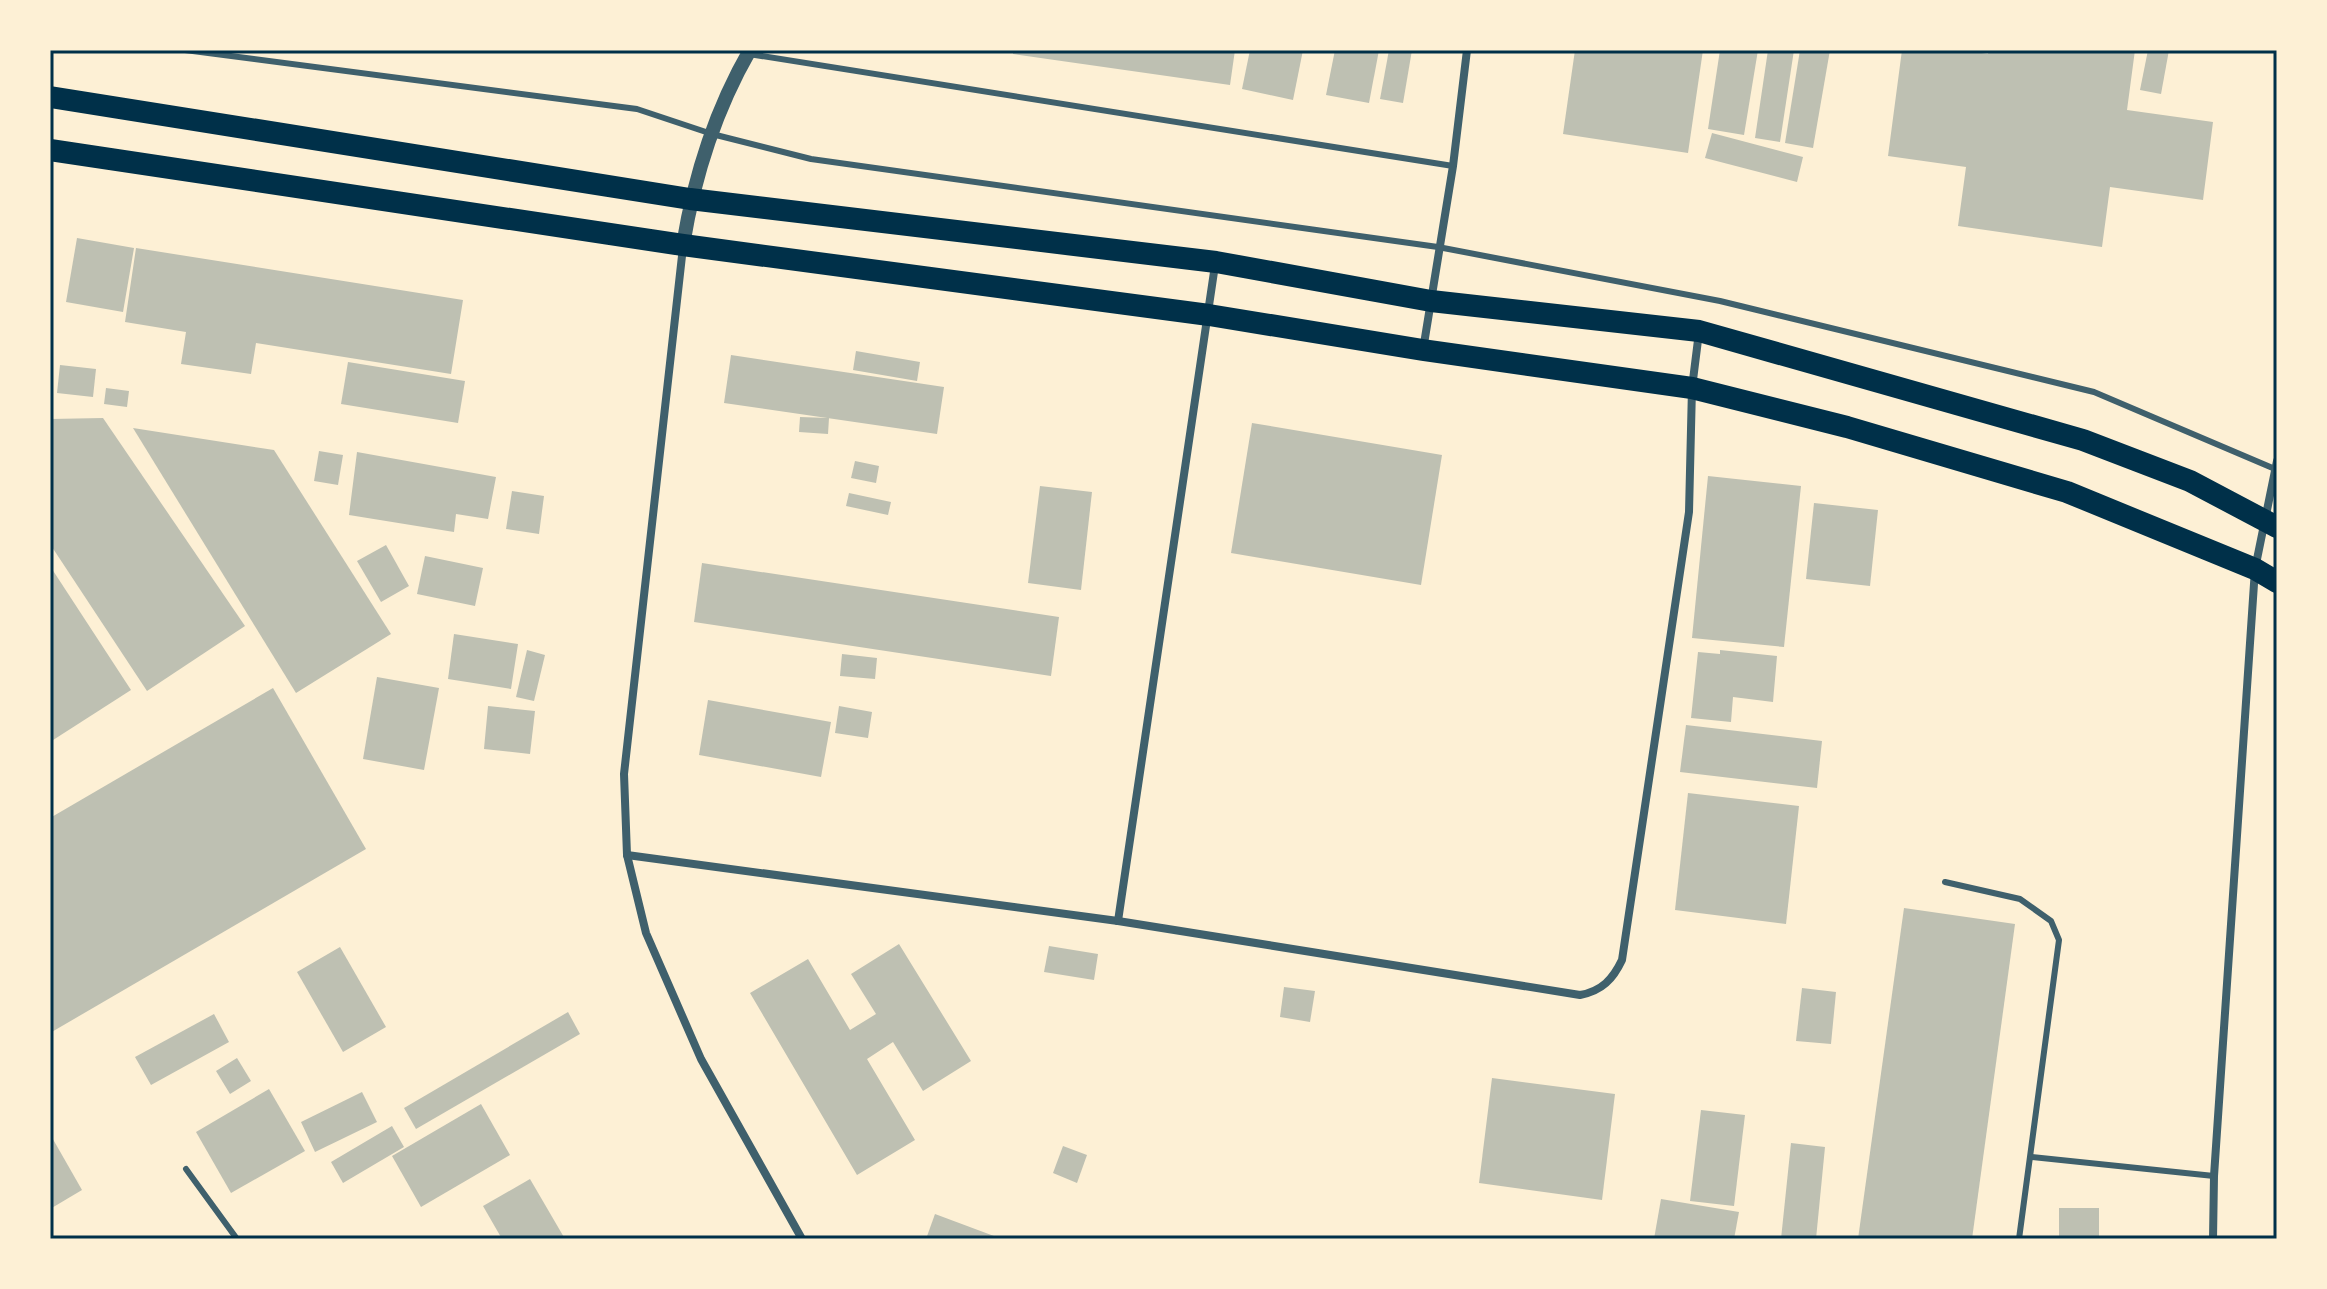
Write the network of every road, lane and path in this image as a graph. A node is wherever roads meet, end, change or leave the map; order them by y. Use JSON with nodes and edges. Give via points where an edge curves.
{"nodes":[{"id":1,"x":185,"y":50,"type":"edge"},
{"id":2,"x":1467,"y":50,"type":"edge"},
{"id":3,"x":748,"y":52,"type":"edge"},
{"id":4,"x":50,"y":97,"type":"edge"},
{"id":5,"x":712,"y":134,"type":"junction"},
{"id":6,"x":50,"y":150,"type":"edge"},
{"id":7,"x":1453,"y":166,"type":"junction"},
{"id":8,"x":690,"y":199,"type":"junction"},
{"id":9,"x":683,"y":245,"type":"junction"},
{"id":10,"x":1438,"y":247,"type":"junction"},
{"id":11,"x":1216,"y":262,"type":"junction"},
{"id":12,"x":1431,"y":301,"type":"junction"},
{"id":13,"x":1209,"y":315,"type":"junction"},
{"id":14,"x":1699,"y":331,"type":"junction"},
{"id":15,"x":1423,"y":350,"type":"junction"},
{"id":16,"x":1692,"y":388,"type":"junction"},
{"id":17,"x":2276,"y":465,"type":"edge"},
{"id":18,"x":2271,"y":523,"type":"edge"},
{"id":19,"x":2255,"y":569,"type":"junction"},
{"id":20,"x":2277,"y":582,"type":"edge"},
{"id":21,"x":627,"y":855,"type":"junction"},
{"id":22,"x":1945,"y":882,"type":"dead end"},
{"id":23,"x":1118,"y":921,"type":"junction"},
{"id":24,"x":2031,"y":1157,"type":"junction"},
{"id":25,"x":186,"y":1169,"type":"dead end"},
{"id":26,"x":2214,"y":1176,"type":"junction"},
{"id":27,"x":237,"y":1239,"type":"edge"},
{"id":28,"x":802,"y":1239,"type":"edge"},
{"id":29,"x":2019,"y":1239,"type":"edge"},
{"id":30,"x":2213,"y":1239,"type":"edge"}],
"edges":[{"from":1,"to":5,"type":"lane","via":[[637,109]]},
{"from":2,"to":7,"type":"street"},
{"from":3,"to":5,"type":"street"},
{"from":3,"to":7,"type":"lane"},
{"from":4,"to":8,"type":"highway"},
{"from":5,"to":8,"type":"street"},
{"from":5,"to":10,"type":"lane","via":[[811,159]]},
{"from":6,"to":9,"type":"highway"},
{"from":7,"to":10,"type":"street"},
{"from":8,"to":9,"type":"street"},
{"from":8,"to":11,"type":"highway"},
{"from":9,"to":13,"type":"highway"},
{"from":9,"to":21,"type":"street","via":[[624,774]]},
{"from":10,"to":12,"type":"street"},
{"from":10,"to":17,"type":"lane","via":[[1720,301],[2094,392]]},
{"from":11,"to":12,"type":"highway"},
{"from":11,"to":13,"type":"street"},
{"from":12,"to":14,"type":"highway"},
{"from":12,"to":15,"type":"street"},
{"from":13,"to":15,"type":"highway"},
{"from":13,"to":23,"type":"street"},
{"from":14,"to":16,"type":"street"},
{"from":14,"to":18,"type":"highway","via":[[2083,440],[2190,481]]},
{"from":15,"to":16,"type":"highway"},
{"from":16,"to":19,"type":"highway","via":[[2067,492]]},
{"from":16,"to":23,"type":"street","via":[[1689,512],[1622,960],[1606,984],[1580,995]]},
{"from":17,"to":18,"type":"street"},
{"from":18,"to":19,"type":"street"},
{"from":19,"to":20,"type":"highway"},
{"from":19,"to":26,"type":"street"},
{"from":21,"to":23,"type":"street"},
{"from":21,"to":28,"type":"street","via":[[646,933],[669,991]]},
{"from":22,"to":24,"type":"lane","via":[[2020,899],[2051,921],[2059,940]]},
{"from":24,"to":26,"type":"lane"},
{"from":24,"to":29,"type":"lane"},
{"from":25,"to":27,"type":"lane"},
{"from":26,"to":30,"type":"street"}]}
